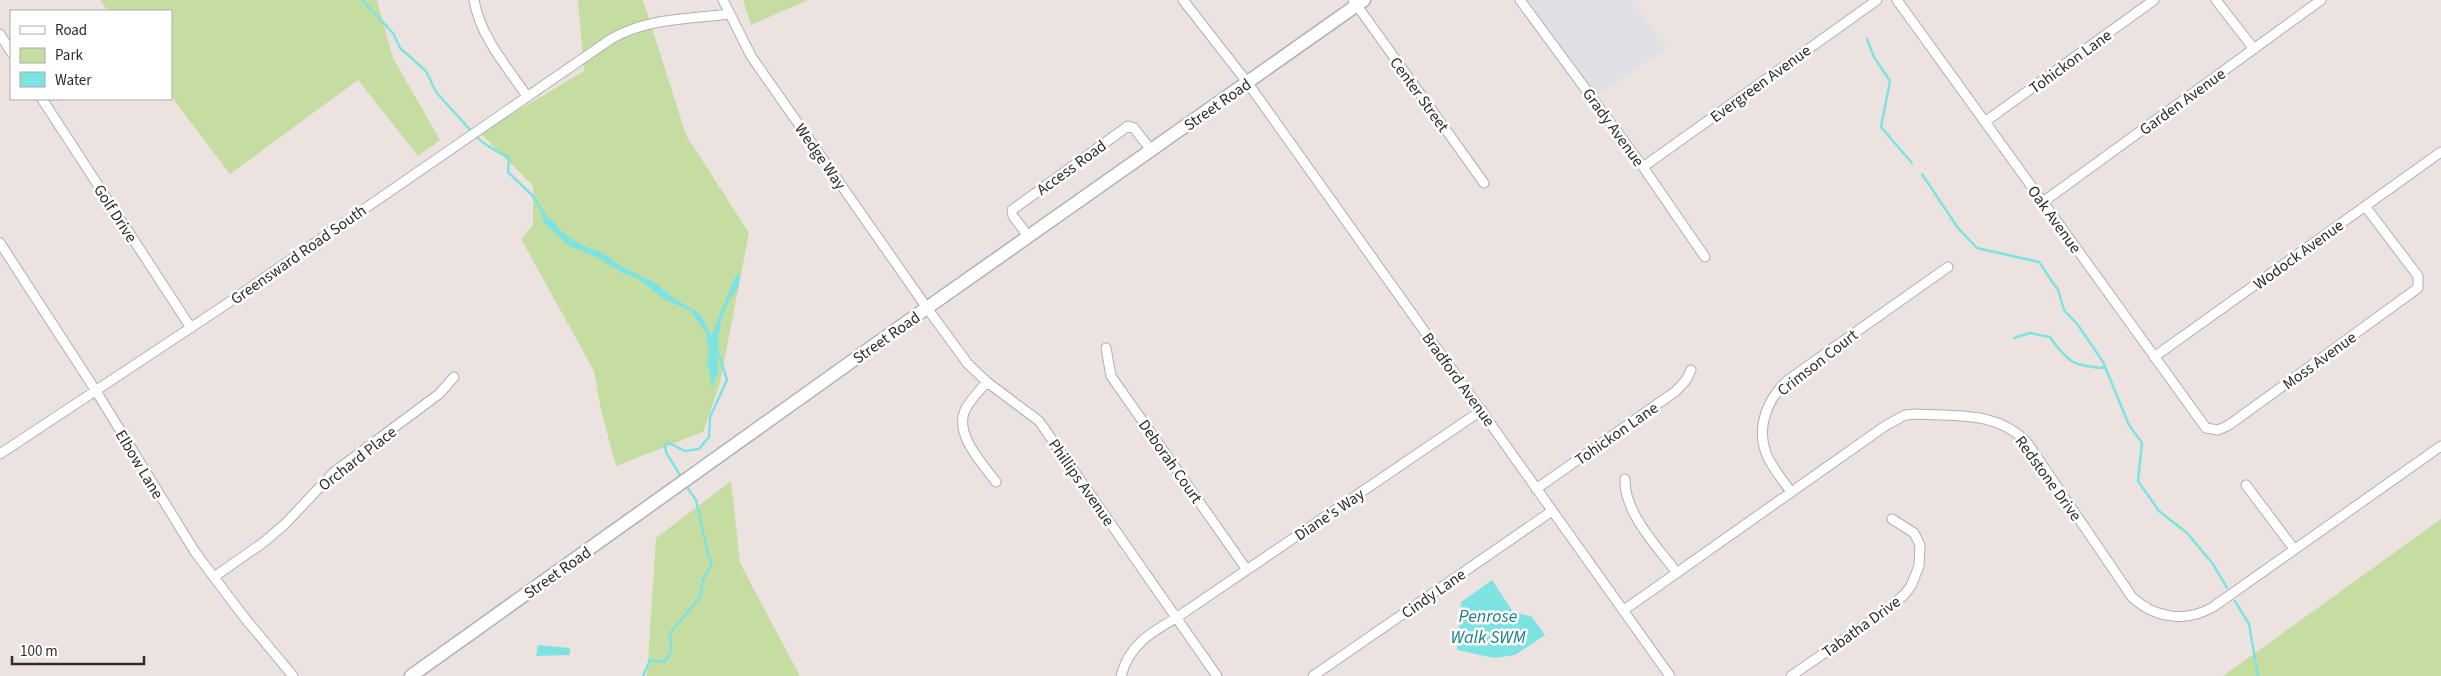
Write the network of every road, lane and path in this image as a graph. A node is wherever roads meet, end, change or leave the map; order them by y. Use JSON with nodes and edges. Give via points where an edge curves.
{"nodes":[{"id":1,"x":474,"y":0,"type":"edge"},
{"id":2,"x":723,"y":0,"type":"edge"},
{"id":3,"x":1183,"y":0,"type":"edge"},
{"id":4,"x":1520,"y":0,"type":"edge"},
{"id":5,"x":1877,"y":0,"type":"edge"},
{"id":6,"x":1897,"y":0,"type":"edge"},
{"id":7,"x":2154,"y":0,"type":"edge"},
{"id":8,"x":2216,"y":0,"type":"edge"},
{"id":9,"x":2321,"y":0,"type":"edge"},
{"id":10,"x":1358,"y":2,"type":"edge"},
{"id":11,"x":729,"y":14,"type":"junction"},
{"id":12,"x":0,"y":34,"type":"edge"},
{"id":13,"x":2254,"y":49,"type":"junction"},
{"id":14,"x":10,"y":50,"type":"edge"},
{"id":15,"x":1247,"y":82,"type":"junction"},
{"id":16,"x":527,"y":96,"type":"junction"},
{"id":17,"x":43,"y":100,"type":"edge"},
{"id":18,"x":1986,"y":122,"type":"junction"},
{"id":19,"x":1151,"y":150,"type":"junction"},
{"id":20,"x":2441,"y":152,"type":"edge"},
{"id":21,"x":1643,"y":167,"type":"junction"},
{"id":22,"x":1484,"y":183,"type":"dead end"},
{"id":23,"x":2042,"y":202,"type":"junction"},
{"id":24,"x":2365,"y":206,"type":"junction"},
{"id":25,"x":1028,"y":236,"type":"junction"},
{"id":26,"x":0,"y":243,"type":"edge"},
{"id":27,"x":1705,"y":257,"type":"dead end"},
{"id":28,"x":1948,"y":267,"type":"dead end"},
{"id":29,"x":926,"y":308,"type":"junction"},
{"id":30,"x":191,"y":328,"type":"junction"},
{"id":31,"x":1106,"y":348,"type":"dead end"},
{"id":32,"x":2154,"y":357,"type":"junction"},
{"id":33,"x":1691,"y":370,"type":"dead end"},
{"id":34,"x":454,"y":377,"type":"dead end"},
{"id":35,"x":987,"y":382,"type":"junction"},
{"id":36,"x":96,"y":391,"type":"junction"},
{"id":37,"x":1482,"y":410,"type":"junction"},
{"id":38,"x":2218,"y":430,"type":"joint"},
{"id":39,"x":2441,"y":446,"type":"edge"},
{"id":40,"x":0,"y":454,"type":"edge"},
{"id":41,"x":1625,"y":480,"type":"dead end"},
{"id":42,"x":996,"y":482,"type":"dead end"},
{"id":43,"x":2246,"y":485,"type":"dead end"},
{"id":44,"x":1536,"y":489,"type":"junction"},
{"id":45,"x":1791,"y":492,"type":"junction"},
{"id":46,"x":1552,"y":511,"type":"junction"},
{"id":47,"x":1892,"y":519,"type":"dead end"},
{"id":48,"x":2294,"y":549,"type":"junction"},
{"id":49,"x":1247,"y":570,"type":"junction"},
{"id":50,"x":1677,"y":573,"type":"junction"},
{"id":51,"x":214,"y":577,"type":"junction"},
{"id":52,"x":1624,"y":610,"type":"junction"},
{"id":53,"x":1176,"y":618,"type":"junction"},
{"id":54,"x":292,"y":676,"type":"edge"},
{"id":55,"x":411,"y":676,"type":"edge"},
{"id":56,"x":1121,"y":676,"type":"edge"},
{"id":57,"x":1217,"y":676,"type":"edge"},
{"id":58,"x":1313,"y":676,"type":"edge"},
{"id":59,"x":1670,"y":676,"type":"edge"},
{"id":60,"x":1791,"y":676,"type":"edge"}],
"edges":[{"from":1,"to":16,"type":"street","via":[[480,22],[496,52]]},
{"from":2,"to":11,"type":"street","name":"Wedge Way"},
{"from":3,"to":15,"type":"street","name":"Bradford Avenue"},
{"from":4,"to":21,"type":"street","name":"Grady Avenue"},
{"from":5,"to":21,"type":"street","name":"Evergreen Avenue"},
{"from":6,"to":18,"type":"street","name":"Oak Avenue"},
{"from":7,"to":18,"type":"street","name":"Tohickon Lane"},
{"from":8,"to":13,"type":"street"},
{"from":9,"to":13,"type":"street","name":"Garden Avenue"},
{"from":10,"to":15,"type":"main road","name":"Street Road"},
{"from":10,"to":22,"type":"street","name":"Center Street"},
{"from":11,"to":16,"type":"street","name":"Greensward Road South","via":[[658,22],[630,29],[611,38]]},
{"from":11,"to":29,"type":"street","name":"Wedge Way","via":[[751,56]]},
{"from":12,"to":14,"type":"street"},
{"from":13,"to":23,"type":"street","name":"Garden Avenue"},
{"from":15,"to":19,"type":"main road","name":"Street Road"},
{"from":15,"to":37,"type":"street","name":"Bradford Avenue"},
{"from":16,"to":30,"type":"street","name":"Greensward Road South"},
{"from":17,"to":30,"type":"street","name":"Golf Drive"},
{"from":18,"to":23,"type":"street","name":"Oak Avenue"},
{"from":19,"to":25,"type":"main road","name":"Street Road"},
{"from":19,"to":25,"type":"street","name":"Access Road","via":[[1134,128],[1128,126],[1012,210]]},
{"from":20,"to":24,"type":"street","name":"Wodock Avenue"},
{"from":21,"to":27,"type":"street","name":"Grady Avenue"},
{"from":23,"to":32,"type":"street","name":"Oak Avenue"},
{"from":24,"to":32,"type":"street","name":"Wodock Avenue"},
{"from":24,"to":38,"type":"street","name":"Moss Avenue","via":[[2418,276],[2418,288]]},
{"from":25,"to":29,"type":"main road","name":"Street Road"},
{"from":26,"to":36,"type":"street","name":"Elbow Lane"},
{"from":28,"to":45,"type":"street","name":"Crimson Court","via":[[1788,380],[1774,394],[1763,425],[1763,442],[1769,461]]},
{"from":29,"to":35,"type":"street","name":"Phillips Avenue","via":[[968,364]]},
{"from":29,"to":55,"type":"main road","name":"Street Road"},
{"from":30,"to":36,"type":"street","name":"Greensward Road South"},
{"from":31,"to":49,"type":"street","name":"Deborah Court","via":[[1111,376]]},
{"from":32,"to":38,"type":"street","name":"Oak Avenue","via":[[2200,424]]},
{"from":33,"to":44,"type":"street","name":"Tohickon Lane","via":[[1676,391]]},
{"from":34,"to":51,"type":"street","name":"Orchard Place","via":[[439,394],[334,472],[264,542]]},
{"from":35,"to":42,"type":"street","via":[[964,412],[963,426],[974,453]]},
{"from":35,"to":53,"type":"street","name":"Phillips Avenue","via":[[1039,421]]},
{"from":36,"to":40,"type":"street","name":"Greensward Road South"},
{"from":36,"to":51,"type":"street","name":"Elbow Lane","via":[[159,496]]},
{"from":37,"to":44,"type":"street","name":"Bradford Avenue"},
{"from":37,"to":49,"type":"street","name":"Diane's Way"},
{"from":39,"to":48,"type":"street","name":"Redstone Drive"},
{"from":41,"to":50,"type":"street","via":[[1624,492],[1630,508]]},
{"from":43,"to":48,"type":"street"},
{"from":44,"to":46,"type":"street","name":"Bradford Avenue"},
{"from":45,"to":48,"type":"street","name":"Redstone Drive","via":[[1905,415],[1986,419],[2008,426],[2026,441],[2132,597],[2155,612],[2185,616],[2208,610]]},
{"from":45,"to":50,"type":"street","name":"Redstone Drive"},
{"from":46,"to":52,"type":"street","name":"Bradford Avenue"},
{"from":46,"to":58,"type":"street","name":"Cindy Lane"},
{"from":47,"to":60,"type":"street","name":"Tabatha Drive","via":[[1914,533],[1920,545],[1919,566],[1911,586],[1885,611]]},
{"from":49,"to":53,"type":"street","name":"Diane's Way"},
{"from":50,"to":52,"type":"street","name":"Redstone Drive"},
{"from":51,"to":54,"type":"street","name":"Elbow Lane"},
{"from":52,"to":59,"type":"street","name":"Bradford Avenue"},
{"from":53,"to":56,"type":"street","name":"Diane's Way","via":[[1132,649]]},
{"from":53,"to":57,"type":"street","name":"Phillips Avenue"}]}
